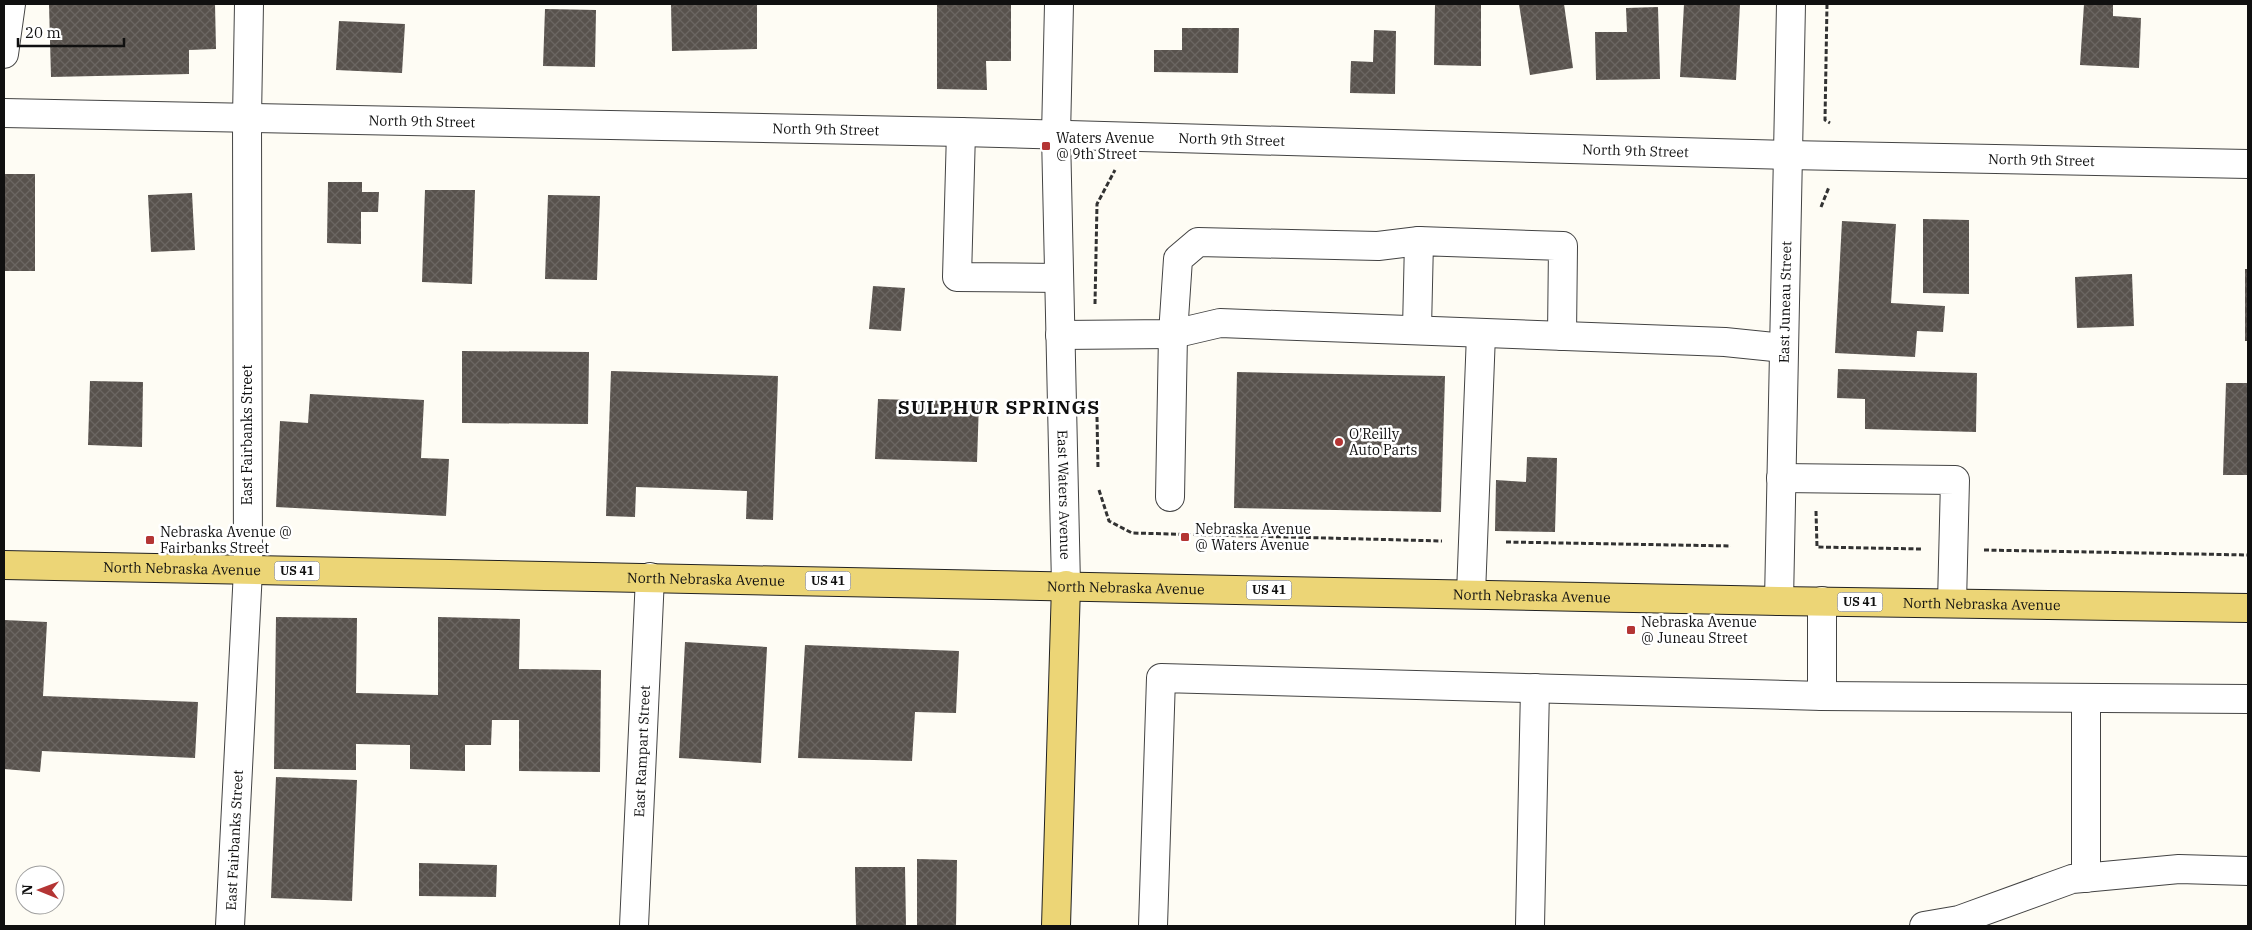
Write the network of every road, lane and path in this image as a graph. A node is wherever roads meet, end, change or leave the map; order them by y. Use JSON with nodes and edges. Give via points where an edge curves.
{"nodes":[{"id":1,"x":12,"y":4,"type":"edge"},
{"id":2,"x":249,"y":4,"type":"edge"},
{"id":3,"x":1059,"y":4,"type":"edge"},
{"id":4,"x":1791,"y":4,"type":"edge"},
{"id":5,"x":1827,"y":4,"type":"edge"},
{"id":6,"x":4,"y":54,"type":"edge"},
{"id":7,"x":4,"y":113,"type":"edge"},
{"id":8,"x":247,"y":118,"type":"junction"},
{"id":9,"x":1825,"y":120,"type":"dead end"},
{"id":10,"x":960,"y":132,"type":"junction"},
{"id":11,"x":1056,"y":135,"type":"junction"},
{"id":12,"x":1788,"y":156,"type":"junction"},
{"id":13,"x":2248,"y":164,"type":"edge"},
{"id":14,"x":1419,"y":241,"type":"junction"},
{"id":15,"x":1059,"y":278,"type":"junction"},
{"id":16,"x":1417,"y":329,"type":"junction"},
{"id":17,"x":1173,"y":334,"type":"junction"},
{"id":18,"x":1481,"y":334,"type":"junction"},
{"id":19,"x":1060,"y":335,"type":"junction"},
{"id":20,"x":1562,"y":336,"type":"junction"},
{"id":21,"x":1784,"y":348,"type":"junction"},
{"id":22,"x":1781,"y":478,"type":"junction"},
{"id":23,"x":1170,"y":497,"type":"dead end"},
{"id":24,"x":4,"y":565,"type":"edge"},
{"id":25,"x":248,"y":570,"type":"junction"},
{"id":26,"x":650,"y":577,"type":"junction"},
{"id":27,"x":1066,"y":585,"type":"junction"},
{"id":28,"x":1471,"y":594,"type":"junction"},
{"id":29,"x":1779,"y":601,"type":"junction"},
{"id":30,"x":1822,"y":601,"type":"junction"},
{"id":31,"x":1952,"y":603,"type":"junction"},
{"id":32,"x":2248,"y":608,"type":"edge"},
{"id":33,"x":1535,"y":688,"type":"junction"},
{"id":34,"x":1822,"y":696,"type":"junction"},
{"id":35,"x":2086,"y":698,"type":"junction"},
{"id":36,"x":2248,"y":699,"type":"edge"},
{"id":37,"x":2248,"y":871,"type":"edge"},
{"id":38,"x":2086,"y":878,"type":"junction"},
{"id":39,"x":230,"y":926,"type":"edge"},
{"id":40,"x":634,"y":926,"type":"edge"},
{"id":41,"x":1056,"y":926,"type":"edge"},
{"id":42,"x":1153,"y":926,"type":"edge"},
{"id":43,"x":1530,"y":926,"type":"edge"},
{"id":44,"x":1924,"y":926,"type":"edge"}],
"edges":[{"from":1,"to":6,"type":"street"},
{"from":2,"to":8,"type":"street","name":"East Fairbanks Street"},
{"from":3,"to":11,"type":"street","name":"East Waters Avenue"},
{"from":4,"to":12,"type":"street","name":"East Juneau Street"},
{"from":5,"to":9,"type":"path"},
{"from":7,"to":8,"type":"street","name":"North 9th Street"},
{"from":8,"to":10,"type":"street","name":"North 9th Street"},
{"from":8,"to":25,"type":"street","name":"East Fairbanks Street"},
{"from":10,"to":11,"type":"street","name":"North 9th Street"},
{"from":10,"to":15,"type":"street","via":[[957,277]]},
{"from":11,"to":12,"type":"street","name":"North 9th Street"},
{"from":11,"to":15,"type":"street","name":"East Waters Avenue"},
{"from":12,"to":13,"type":"street","name":"North 9th Street"},
{"from":12,"to":21,"type":"street","name":"East Juneau Street"},
{"from":14,"to":16,"type":"street"},
{"from":14,"to":17,"type":"street","via":[[1378,246],[1198,242],[1178,259]]},
{"from":14,"to":20,"type":"street","via":[[1563,246]]},
{"from":15,"to":19,"type":"street","name":"East Waters Avenue"},
{"from":16,"to":17,"type":"street","via":[[1220,323]]},
{"from":16,"to":18,"type":"street"},
{"from":17,"to":19,"type":"street"},
{"from":17,"to":23,"type":"street"},
{"from":18,"to":20,"type":"street"},
{"from":18,"to":28,"type":"street"},
{"from":19,"to":27,"type":"street","name":"East Waters Avenue"},
{"from":20,"to":21,"type":"street","via":[[1725,342]]},
{"from":21,"to":22,"type":"street","name":"East Juneau Street"},
{"from":22,"to":29,"type":"street","name":"East Juneau Street"},
{"from":22,"to":31,"type":"street","via":[[1955,480]]},
{"from":24,"to":25,"type":"main road","name":"North Nebraska Avenue","number":"US 41"},
{"from":25,"to":26,"type":"main road","name":"North Nebraska Avenue","number":"US 41"},
{"from":25,"to":39,"type":"street","name":"East Fairbanks Street"},
{"from":26,"to":27,"type":"main road","name":"North Nebraska Avenue","number":"US 41"},
{"from":26,"to":40,"type":"street","name":"East Rampart Street"},
{"from":27,"to":28,"type":"main road","name":"North Nebraska Avenue","number":"US 41"},
{"from":27,"to":41,"type":"main road","name":"East Waters Avenue"},
{"from":28,"to":29,"type":"main road","name":"North Nebraska Avenue","number":"US 41"},
{"from":29,"to":30,"type":"main road","name":"North Nebraska Avenue","number":"US 41"},
{"from":30,"to":31,"type":"main road","name":"North Nebraska Avenue","number":"US 41"},
{"from":30,"to":34,"type":"street"},
{"from":31,"to":32,"type":"main road","name":"North Nebraska Avenue","number":"US 41"},
{"from":33,"to":34,"type":"street"},
{"from":33,"to":42,"type":"street","via":[[1161,678]]},
{"from":33,"to":43,"type":"street"},
{"from":34,"to":35,"type":"street"},
{"from":35,"to":36,"type":"street"},
{"from":35,"to":38,"type":"street"},
{"from":37,"to":38,"type":"street","via":[[2180,870]]},
{"from":38,"to":44,"type":"street","via":[[2072,878],[1959,920]]}]}
